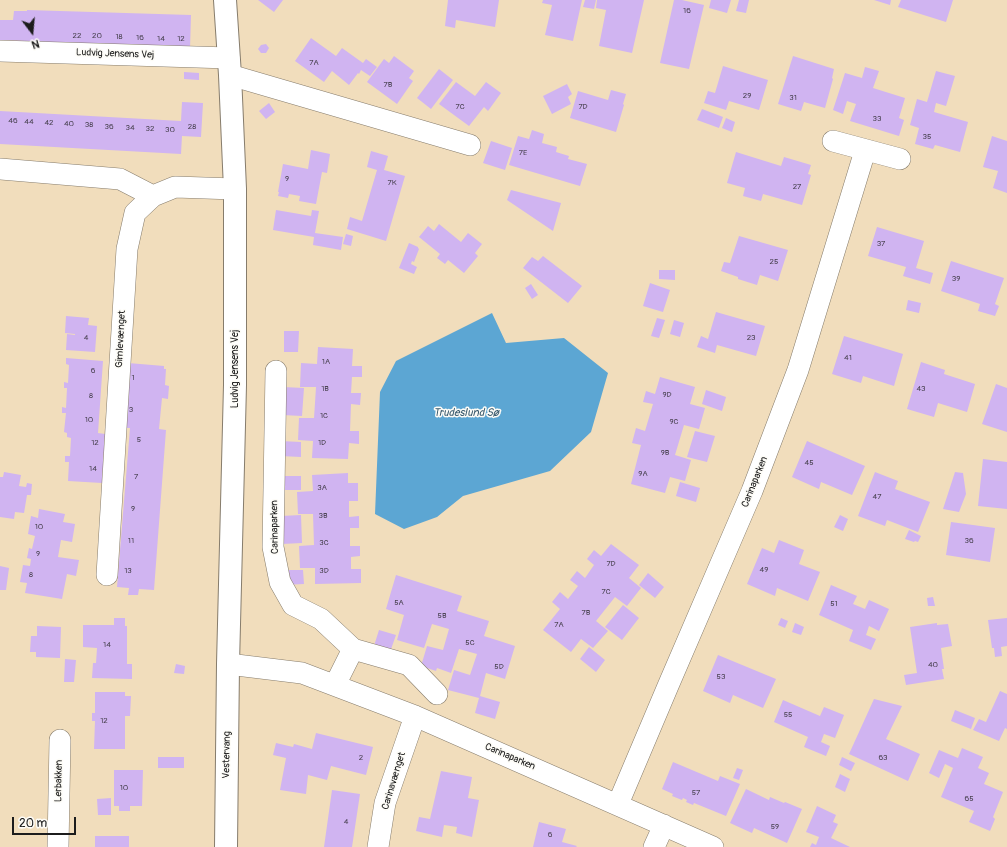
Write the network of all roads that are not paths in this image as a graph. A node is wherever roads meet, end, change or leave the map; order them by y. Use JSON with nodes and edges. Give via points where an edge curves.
{"nodes":[{"id":1,"x":225,"y":0,"type":"edge"},
{"id":2,"x":0,"y":51,"type":"edge"},
{"id":3,"x":230,"y":67,"type":"junction"},
{"id":4,"x":833,"y":141,"type":"dead end"},
{"id":5,"x":470,"y":145,"type":"dead end"},
{"id":6,"x":865,"y":151,"type":"junction"},
{"id":7,"x":900,"y":159,"type":"dead end"},
{"id":8,"x":0,"y":169,"type":"edge"},
{"id":9,"x":235,"y":189,"type":"junction"},
{"id":10,"x":154,"y":196,"type":"junction"},
{"id":11,"x":276,"y":370,"type":"dead end"},
{"id":12,"x":107,"y":575,"type":"dead end"},
{"id":13,"x":353,"y":649,"type":"junction"},
{"id":14,"x":228,"y":664,"type":"junction"},
{"id":15,"x":335,"y":685,"type":"junction"},
{"id":16,"x":437,"y":694,"type":"dead end"},
{"id":17,"x":414,"y":716,"type":"junction"},
{"id":18,"x":60,"y":740,"type":"dead end"},
{"id":19,"x":618,"y":804,"type":"junction"},
{"id":20,"x":664,"y":825,"type":"junction"},
{"id":21,"x":58,"y":847,"type":"edge"},
{"id":22,"x":226,"y":847,"type":"edge"},
{"id":23,"x":378,"y":847,"type":"edge"},
{"id":24,"x":654,"y":847,"type":"edge"},
{"id":25,"x":713,"y":847,"type":"edge"}],
"edges":[{"from":1,"to":3,"type":"street","name":"Ludvig Jensens Vej"},
{"from":2,"to":3,"type":"street","name":"Ludvig Jensens Vej"},
{"from":3,"to":5,"type":"street","name":"Ludvig Jensens Vej"},
{"from":3,"to":9,"type":"street","name":"Ludvig Jensens Vej"},
{"from":4,"to":6,"type":"street"},
{"from":6,"to":7,"type":"street"},
{"from":6,"to":19,"type":"street","name":"Carinaparken","via":[[798,370],[752,491]]},
{"from":8,"to":10,"type":"street","via":[[120,179]]},
{"from":9,"to":10,"type":"street","name":"Gimlevænget","via":[[175,186]]},
{"from":9,"to":14,"type":"street","name":"Ludvig Jensens Vej","via":[[235,385]]},
{"from":10,"to":12,"type":"street","name":"Gimlevænget","via":[[136,213],[127,249]]},
{"from":11,"to":13,"type":"street","name":"Carinaparken","via":[[273,547],[280,582],[293,605],[321,619]]},
{"from":13,"to":15,"type":"street"},
{"from":13,"to":16,"type":"street","name":"Carinaparken","via":[[409,665]]},
{"from":14,"to":15,"type":"street","name":"Carinaparken","via":[[302,673]]},
{"from":14,"to":22,"type":"street","name":"Vestervang"},
{"from":15,"to":17,"type":"street","name":"Carinaparken"},
{"from":17,"to":19,"type":"street","name":"Carinaparken"},
{"from":17,"to":23,"type":"street","name":"Carinavænget","via":[[385,804]]},
{"from":18,"to":21,"type":"street","name":"Lerbakken"},
{"from":19,"to":20,"type":"street","name":"Carinaparken"},
{"from":20,"to":24,"type":"street"},
{"from":20,"to":25,"type":"street","name":"Carinaparken"}]}
